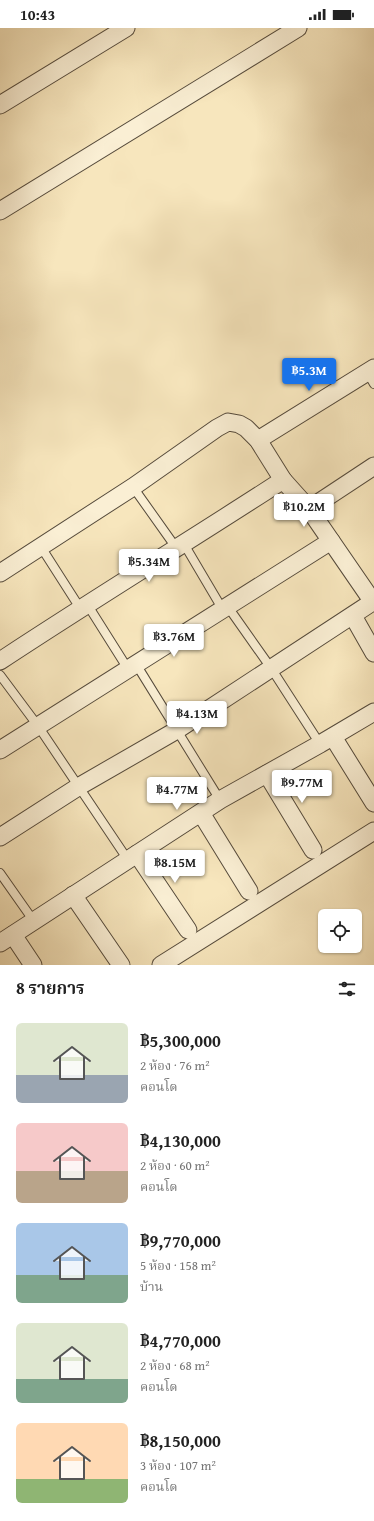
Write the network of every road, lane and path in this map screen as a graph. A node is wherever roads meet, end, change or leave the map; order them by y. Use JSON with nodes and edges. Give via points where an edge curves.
{"nodes":[{"id":1,"x":126,"y":28,"type":"edge"},
{"id":2,"x":298,"y":28,"type":"edge"},
{"id":3,"x":0,"y":105,"type":"edge"},
{"id":4,"x":0,"y":211,"type":"edge"},
{"id":5,"x":372,"y":375,"type":"edge"},
{"id":6,"x":258,"y":440,"type":"junction"},
{"id":7,"x":374,"y":466,"type":"edge"},
{"id":8,"x":283,"y":480,"type":"junction"},
{"id":9,"x":133,"y":487,"type":"junction"},
{"id":10,"x":309,"y":509,"type":"junction"},
{"id":11,"x":331,"y":541,"type":"junction"},
{"id":12,"x":181,"y":546,"type":"junction"},
{"id":13,"x":41,"y":547,"type":"junction"},
{"id":14,"x":0,"y":573,"type":"edge"},
{"id":15,"x":373,"y":601,"type":"edge"},
{"id":16,"x":83,"y":606,"type":"junction"},
{"id":17,"x":226,"y":609,"type":"junction"},
{"id":18,"x":353,"y":616,"type":"junction"},
{"id":19,"x":374,"y":653,"type":"edge"},
{"id":20,"x":0,"y":661,"type":"edge"},
{"id":21,"x":132,"y":667,"type":"junction"},
{"id":22,"x":271,"y":668,"type":"junction"},
{"id":23,"x":0,"y":675,"type":"edge"},
{"id":24,"x":374,"y":712,"type":"edge"},
{"id":25,"x":38,"y":726,"type":"junction"},
{"id":26,"x":177,"y":730,"type":"junction"},
{"id":27,"x":327,"y":740,"type":"junction"},
{"id":28,"x":0,"y":750,"type":"edge"},
{"id":29,"x":267,"y":774,"type":"junction"},
{"id":30,"x":78,"y":787,"type":"junction"},
{"id":31,"x":220,"y":800,"type":"junction"},
{"id":32,"x":374,"y":803,"type":"edge"},
{"id":33,"x":201,"y":813,"type":"junction"},
{"id":34,"x":374,"y":831,"type":"edge"},
{"id":35,"x":0,"y":838,"type":"edge"},
{"id":36,"x":313,"y":850,"type":"dead end"},
{"id":37,"x":132,"y":857,"type":"junction"},
{"id":38,"x":0,"y":873,"type":"edge"},
{"id":39,"x":249,"y":891,"type":"dead end"},
{"id":40,"x":73,"y":895,"type":"junction"},
{"id":41,"x":33,"y":920,"type":"junction"},
{"id":42,"x":188,"y":930,"type":"dead end"},
{"id":43,"x":6,"y":939,"type":"edge"},
{"id":44,"x":33,"y":965,"type":"edge"},
{"id":45,"x":121,"y":965,"type":"edge"},
{"id":46,"x":161,"y":965,"type":"edge"}],
"edges":[{"from":1,"to":3,"type":"street"},
{"from":2,"to":4,"type":"street"},
{"from":5,"to":6,"type":"street"},
{"from":6,"to":8,"type":"street"},
{"from":6,"to":9,"type":"street","via":[[246,428],[228,422]]},
{"from":7,"to":10,"type":"street"},
{"from":8,"to":10,"type":"street"},
{"from":8,"to":12,"type":"street"},
{"from":9,"to":12,"type":"lane"},
{"from":9,"to":13,"type":"street"},
{"from":10,"to":11,"type":"street"},
{"from":11,"to":15,"type":"street"},
{"from":11,"to":17,"type":"street"},
{"from":12,"to":16,"type":"street"},
{"from":12,"to":17,"type":"lane"},
{"from":13,"to":14,"type":"street"},
{"from":13,"to":16,"type":"lane"},
{"from":15,"to":18,"type":"street"},
{"from":16,"to":20,"type":"street"},
{"from":16,"to":21,"type":"lane"},
{"from":17,"to":21,"type":"street"},
{"from":17,"to":22,"type":"lane"},
{"from":18,"to":19,"type":"street"},
{"from":18,"to":22,"type":"street"},
{"from":21,"to":25,"type":"street"},
{"from":21,"to":26,"type":"lane"},
{"from":22,"to":26,"type":"street"},
{"from":22,"to":27,"type":"lane"},
{"from":23,"to":25,"type":"lane"},
{"from":24,"to":27,"type":"street"},
{"from":25,"to":28,"type":"street"},
{"from":25,"to":30,"type":"lane"},
{"from":26,"to":30,"type":"street"},
{"from":26,"to":31,"type":"lane"},
{"from":27,"to":29,"type":"street"},
{"from":27,"to":32,"type":"street"},
{"from":29,"to":31,"type":"street"},
{"from":29,"to":36,"type":"street"},
{"from":30,"to":35,"type":"street"},
{"from":30,"to":37,"type":"lane"},
{"from":31,"to":33,"type":"street"},
{"from":33,"to":37,"type":"street"},
{"from":33,"to":39,"type":"street"},
{"from":34,"to":46,"type":"street"},
{"from":37,"to":40,"type":"street"},
{"from":37,"to":42,"type":"street"},
{"from":38,"to":41,"type":"lane"},
{"from":40,"to":41,"type":"street"},
{"from":40,"to":45,"type":"street"},
{"from":41,"to":43,"type":"street"},
{"from":43,"to":44,"type":"street"}]}
